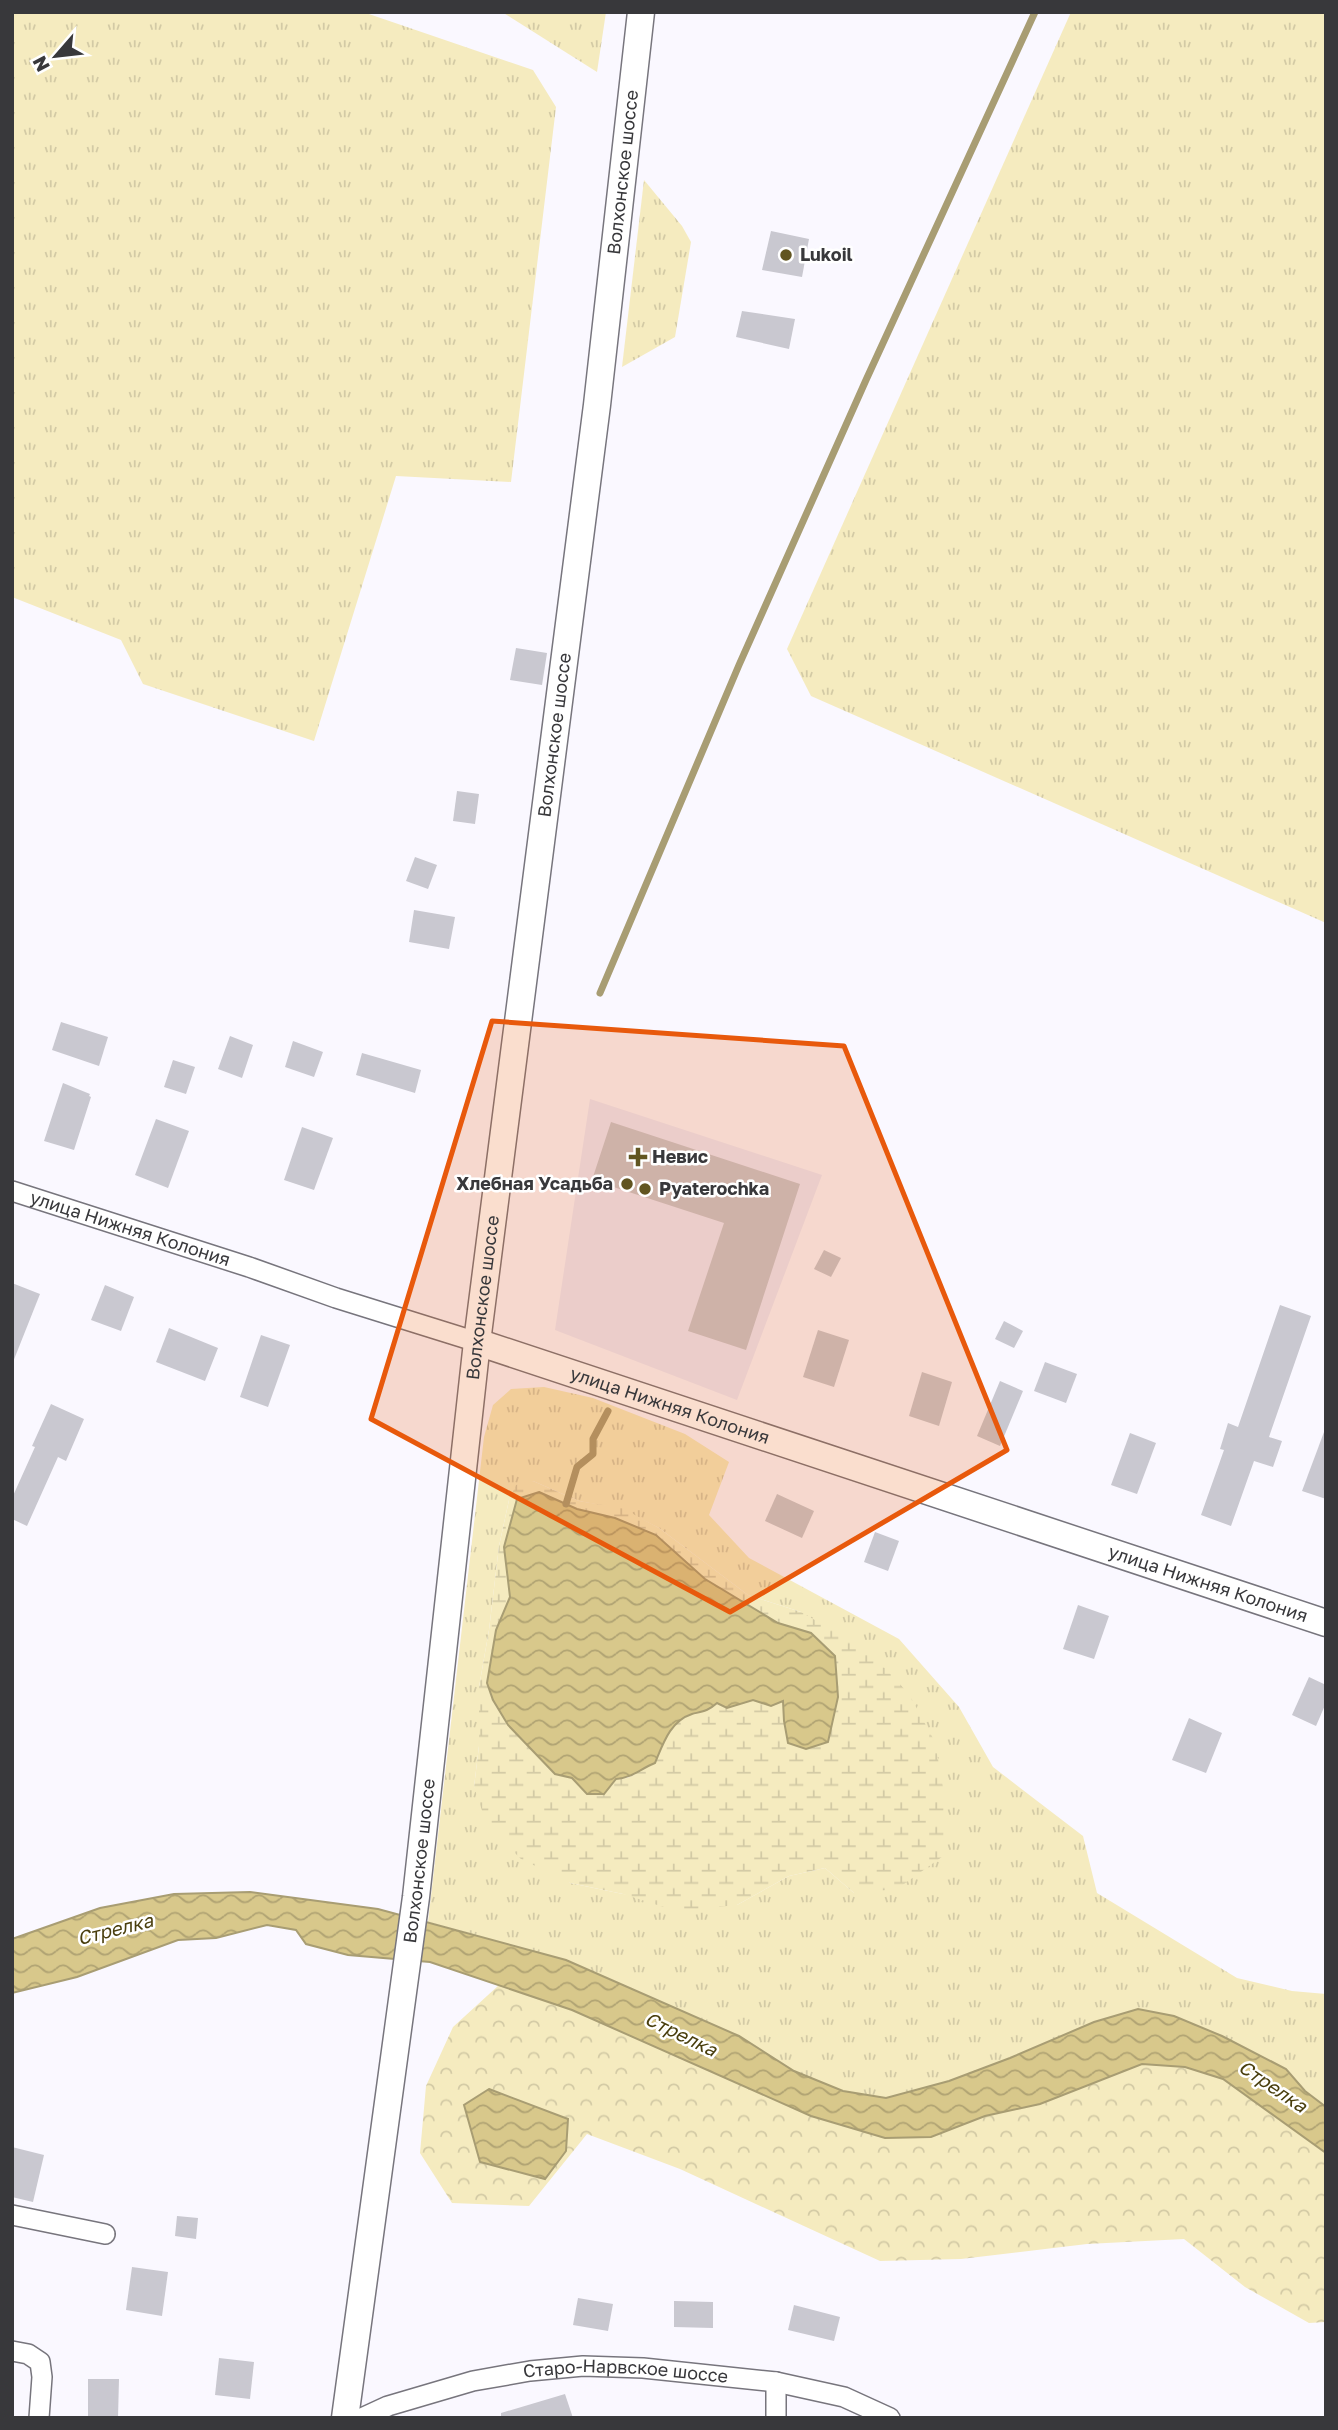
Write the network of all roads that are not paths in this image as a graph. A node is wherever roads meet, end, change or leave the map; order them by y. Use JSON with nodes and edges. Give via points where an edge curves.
{"nodes":[{"id":1,"x":641,"y":12,"type":"edge"},
{"id":2,"x":12,"y":1191,"type":"edge"},
{"id":3,"x":477,"y":1342,"type":"junction"},
{"id":4,"x":1326,"y":1623,"type":"edge"},
{"id":5,"x":12,"y":2215,"type":"edge"},
{"id":6,"x":105,"y":2234,"type":"dead end"},
{"id":7,"x":12,"y":2351,"type":"edge"},
{"id":8,"x":776,"y":2382,"type":"junction"},
{"id":9,"x":39,"y":2418,"type":"edge"},
{"id":10,"x":345,"y":2418,"type":"edge"},
{"id":11,"x":362,"y":2418,"type":"edge"},
{"id":12,"x":776,"y":2418,"type":"edge"},
{"id":13,"x":890,"y":2418,"type":"edge"}],
"edges":[{"from":1,"to":3,"type":"main road","name":"Волхонское шоссе","via":[[597,405]]},
{"from":2,"to":3,"type":"street","name":"улица Нижняя Колония"},
{"from":3,"to":4,"type":"main road","name":"улица Нижняя Колония"},
{"from":3,"to":10,"type":"main road","name":"Волхонское шоссе","via":[[416,1897]]},
{"from":5,"to":6,"type":"street"},
{"from":7,"to":9,"type":"street","via":[[40,2362]]},
{"from":8,"to":11,"type":"street","name":"Старо-Нарвское шоссе","via":[[583,2366],[473,2381]]},
{"from":8,"to":12,"type":"street"},
{"from":8,"to":13,"type":"street","name":"Старо-Нарвское шоссе","via":[[844,2397]]}]}
